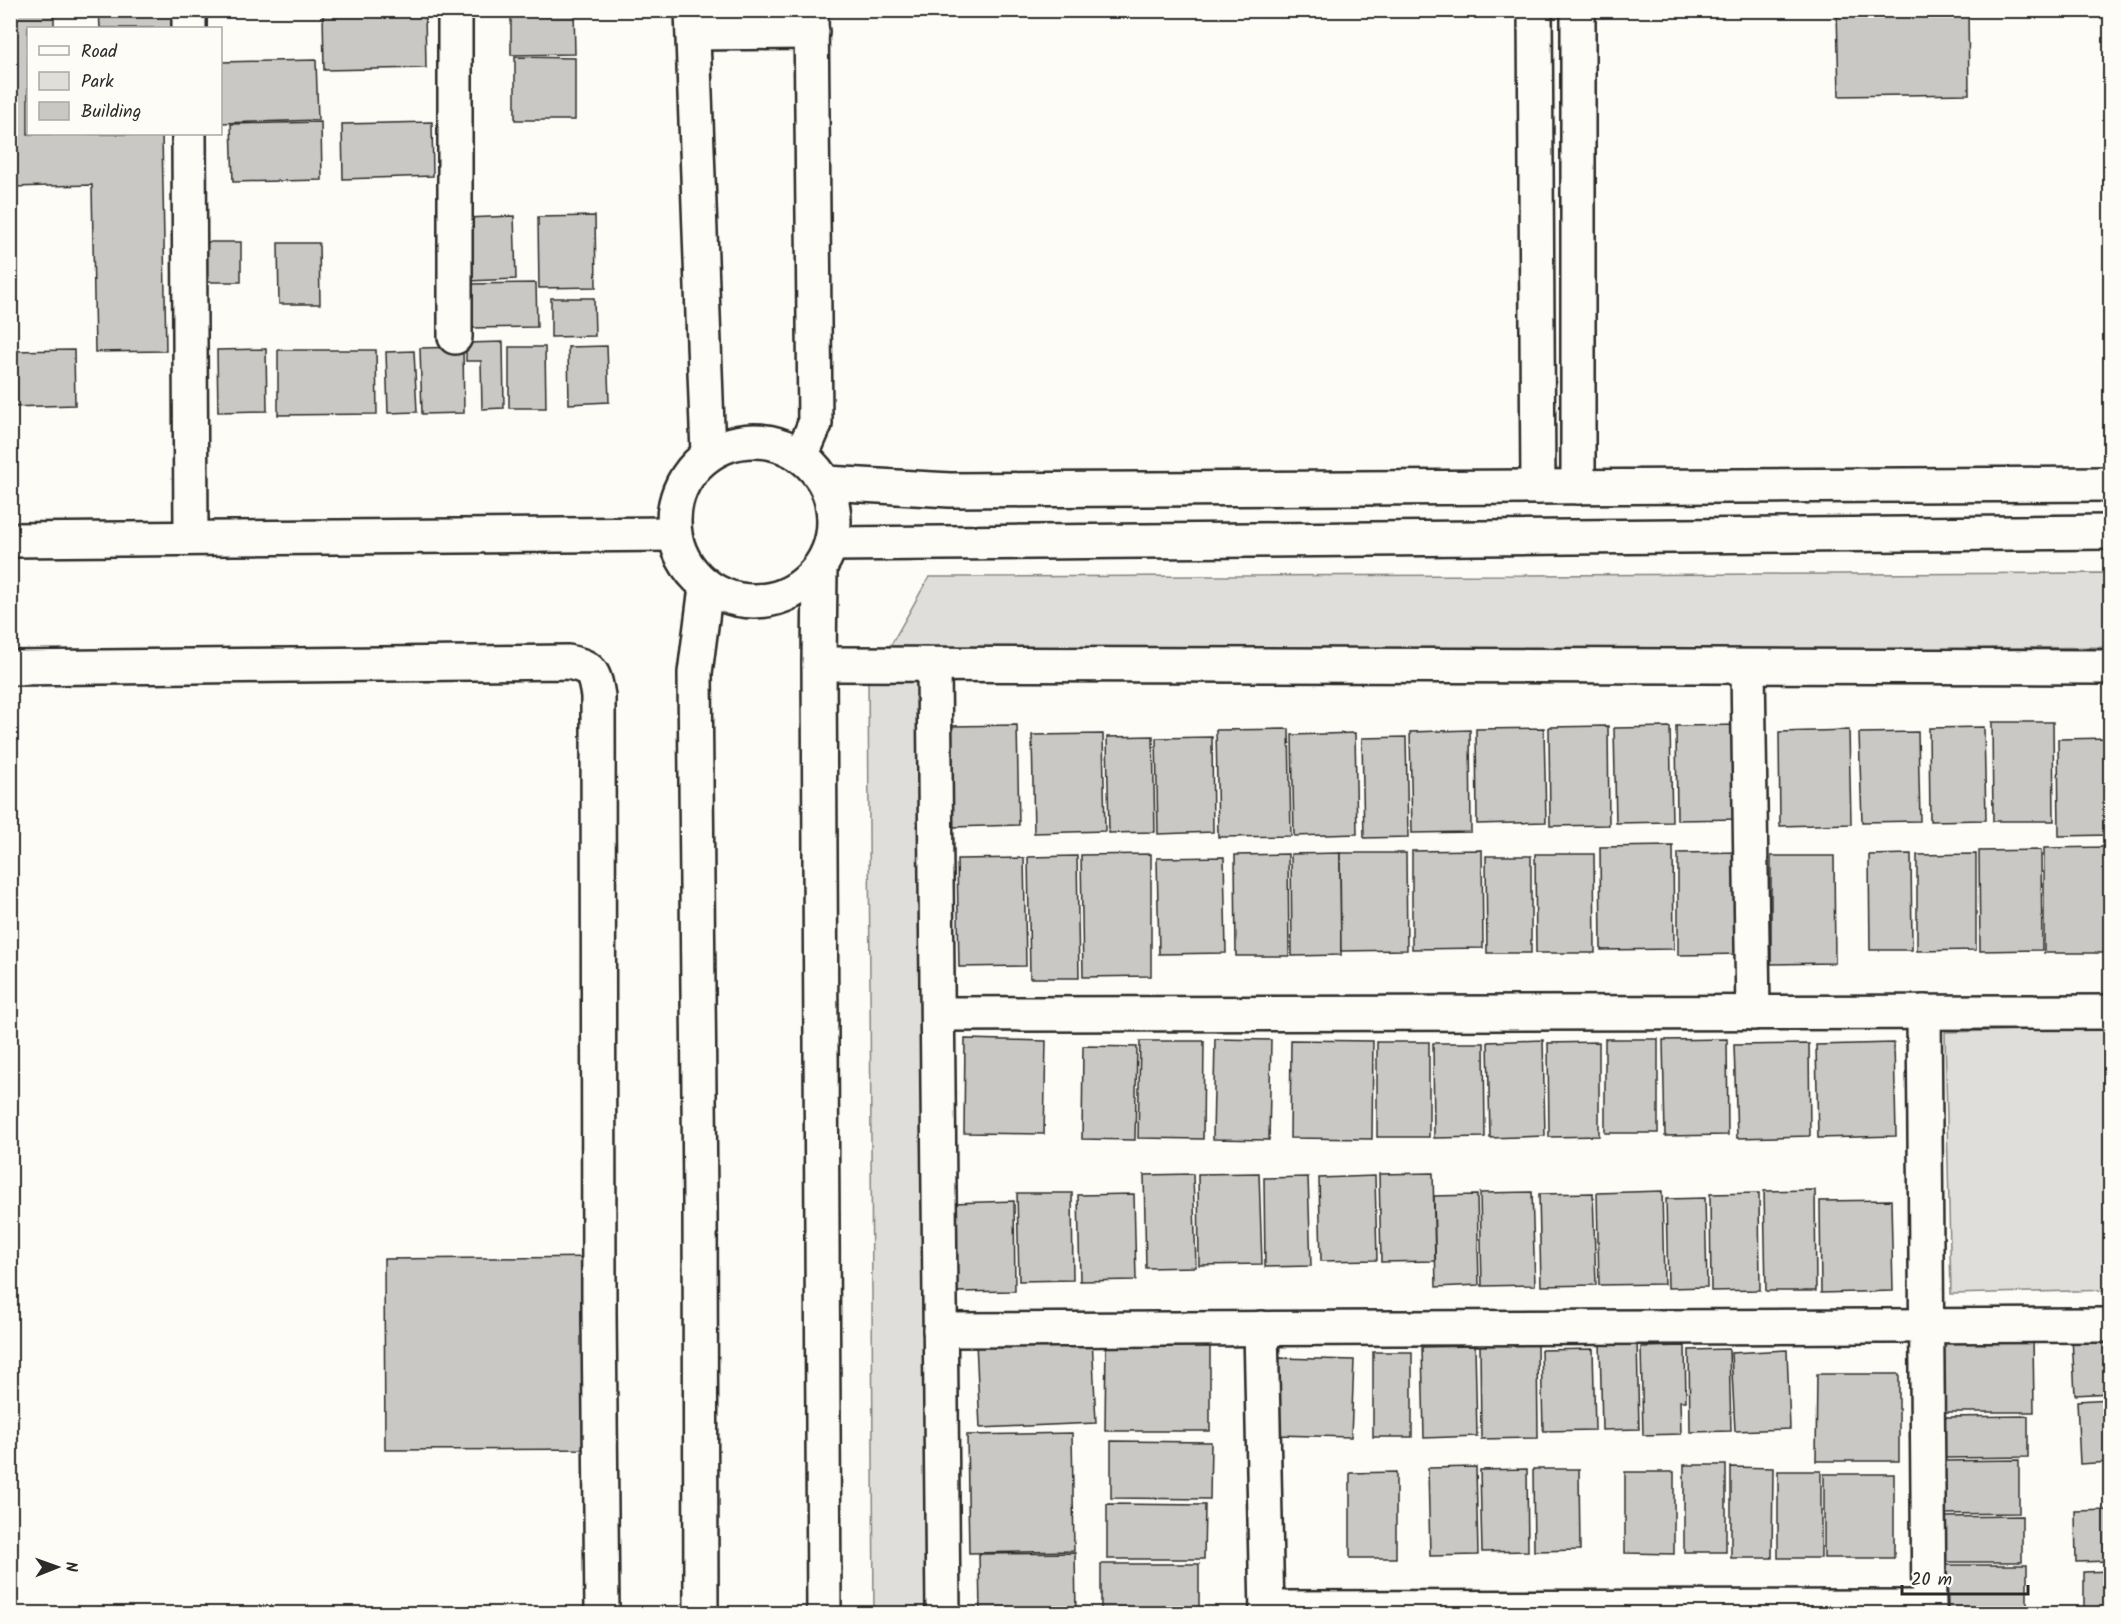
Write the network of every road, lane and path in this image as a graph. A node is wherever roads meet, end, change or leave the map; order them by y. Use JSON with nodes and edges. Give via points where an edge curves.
{"nodes":[{"id":1,"x":189,"y":10,"type":"edge"},
{"id":2,"x":455,"y":10,"type":"edge"},
{"id":3,"x":1535,"y":10,"type":"edge"},
{"id":4,"x":1578,"y":10,"type":"edge"},
{"id":5,"x":812,"y":21,"type":"edge"},
{"id":6,"x":692,"y":22,"type":"edge"},
{"id":7,"x":189,"y":27,"type":"edge"},
{"id":8,"x":189,"y":135,"type":"edge"},
{"id":9,"x":455,"y":337,"type":"dead end"},
{"id":10,"x":708,"y":454,"type":"junction"},
{"id":11,"x":802,"y":454,"type":"junction"},
{"id":12,"x":826,"y":483,"type":"junction"},
{"id":13,"x":2110,"y":484,"type":"edge"},
{"id":14,"x":1538,"y":487,"type":"junction"},
{"id":15,"x":1578,"y":487,"type":"junction"},
{"id":16,"x":2110,"y":532,"type":"edge"},
{"id":17,"x":674,"y":534,"type":"junction"},
{"id":18,"x":191,"y":538,"type":"junction"},
{"id":19,"x":10,"y":540,"type":"edge"},
{"id":20,"x":826,"y":557,"type":"junction"},
{"id":21,"x":706,"y":587,"type":"junction"},
{"id":22,"x":819,"y":664,"type":"junction"},
{"id":23,"x":934,"y":666,"type":"junction"},
{"id":24,"x":1748,"y":667,"type":"junction"},
{"id":25,"x":2110,"y":667,"type":"edge"},
{"id":26,"x":10,"y":668,"type":"edge"},
{"id":27,"x":1924,"y":1012,"type":"junction"},
{"id":28,"x":2110,"y":1012,"type":"edge"},
{"id":29,"x":1754,"y":1013,"type":"junction"},
{"id":30,"x":938,"y":1014,"type":"junction"},
{"id":31,"x":1926,"y":1325,"type":"junction"},
{"id":32,"x":2110,"y":1325,"type":"edge"},
{"id":33,"x":1261,"y":1328,"type":"junction"},
{"id":34,"x":940,"y":1330,"type":"junction"},
{"id":35,"x":1929,"y":1610,"type":"edge"},
{"id":36,"x":1267,"y":1611,"type":"edge"},
{"id":37,"x":1561,"y":1611,"type":"edge"},
{"id":38,"x":602,"y":1614,"type":"edge"},
{"id":39,"x":701,"y":1614,"type":"edge"},
{"id":40,"x":824,"y":1614,"type":"edge"},
{"id":41,"x":943,"y":1614,"type":"edge"}],
"edges":[{"from":1,"to":7,"type":"street"},
{"from":2,"to":9,"type":"street"},
{"from":3,"to":14,"type":"street"},
{"from":4,"to":15,"type":"street"},
{"from":5,"to":6,"type":"street"},
{"from":5,"to":11,"type":"street","via":[[815,424]]},
{"from":6,"to":10,"type":"street"},
{"from":8,"to":18,"type":"street"},
{"from":10,"to":11,"type":"street","via":[[741,440],[772,442]]},
{"from":10,"to":17,"type":"street","via":[[688,474],[675,504]]},
{"from":11,"to":12,"type":"street"},
{"from":12,"to":14,"type":"street","via":[[950,490]]},
{"from":12,"to":20,"type":"street","via":[[834,508]]},
{"from":13,"to":15,"type":"street"},
{"from":14,"to":15,"type":"street"},
{"from":16,"to":20,"type":"street"},
{"from":17,"to":18,"type":"street"},
{"from":17,"to":21,"type":"street","via":[[685,564]]},
{"from":18,"to":19,"type":"street"},
{"from":20,"to":21,"type":"street","via":[[800,589],[767,602],[733,600]]},
{"from":20,"to":22,"type":"street"},
{"from":21,"to":39,"type":"street","via":[[695,673]]},
{"from":22,"to":23,"type":"street"},
{"from":22,"to":40,"type":"street"},
{"from":23,"to":24,"type":"street"},
{"from":23,"to":30,"type":"street"},
{"from":24,"to":25,"type":"street"},
{"from":24,"to":29,"type":"street"},
{"from":26,"to":38,"type":"street","via":[[568,662],[586,666],[594,676],[598,696]]},
{"from":27,"to":28,"type":"street"},
{"from":27,"to":29,"type":"street"},
{"from":27,"to":31,"type":"street"},
{"from":29,"to":30,"type":"street"},
{"from":30,"to":34,"type":"street"},
{"from":31,"to":32,"type":"street"},
{"from":31,"to":33,"type":"street"},
{"from":31,"to":35,"type":"street"},
{"from":33,"to":34,"type":"street"},
{"from":33,"to":36,"type":"street"},
{"from":34,"to":41,"type":"street"},
{"from":35,"to":37,"type":"street"},
{"from":36,"to":37,"type":"street"}]}
